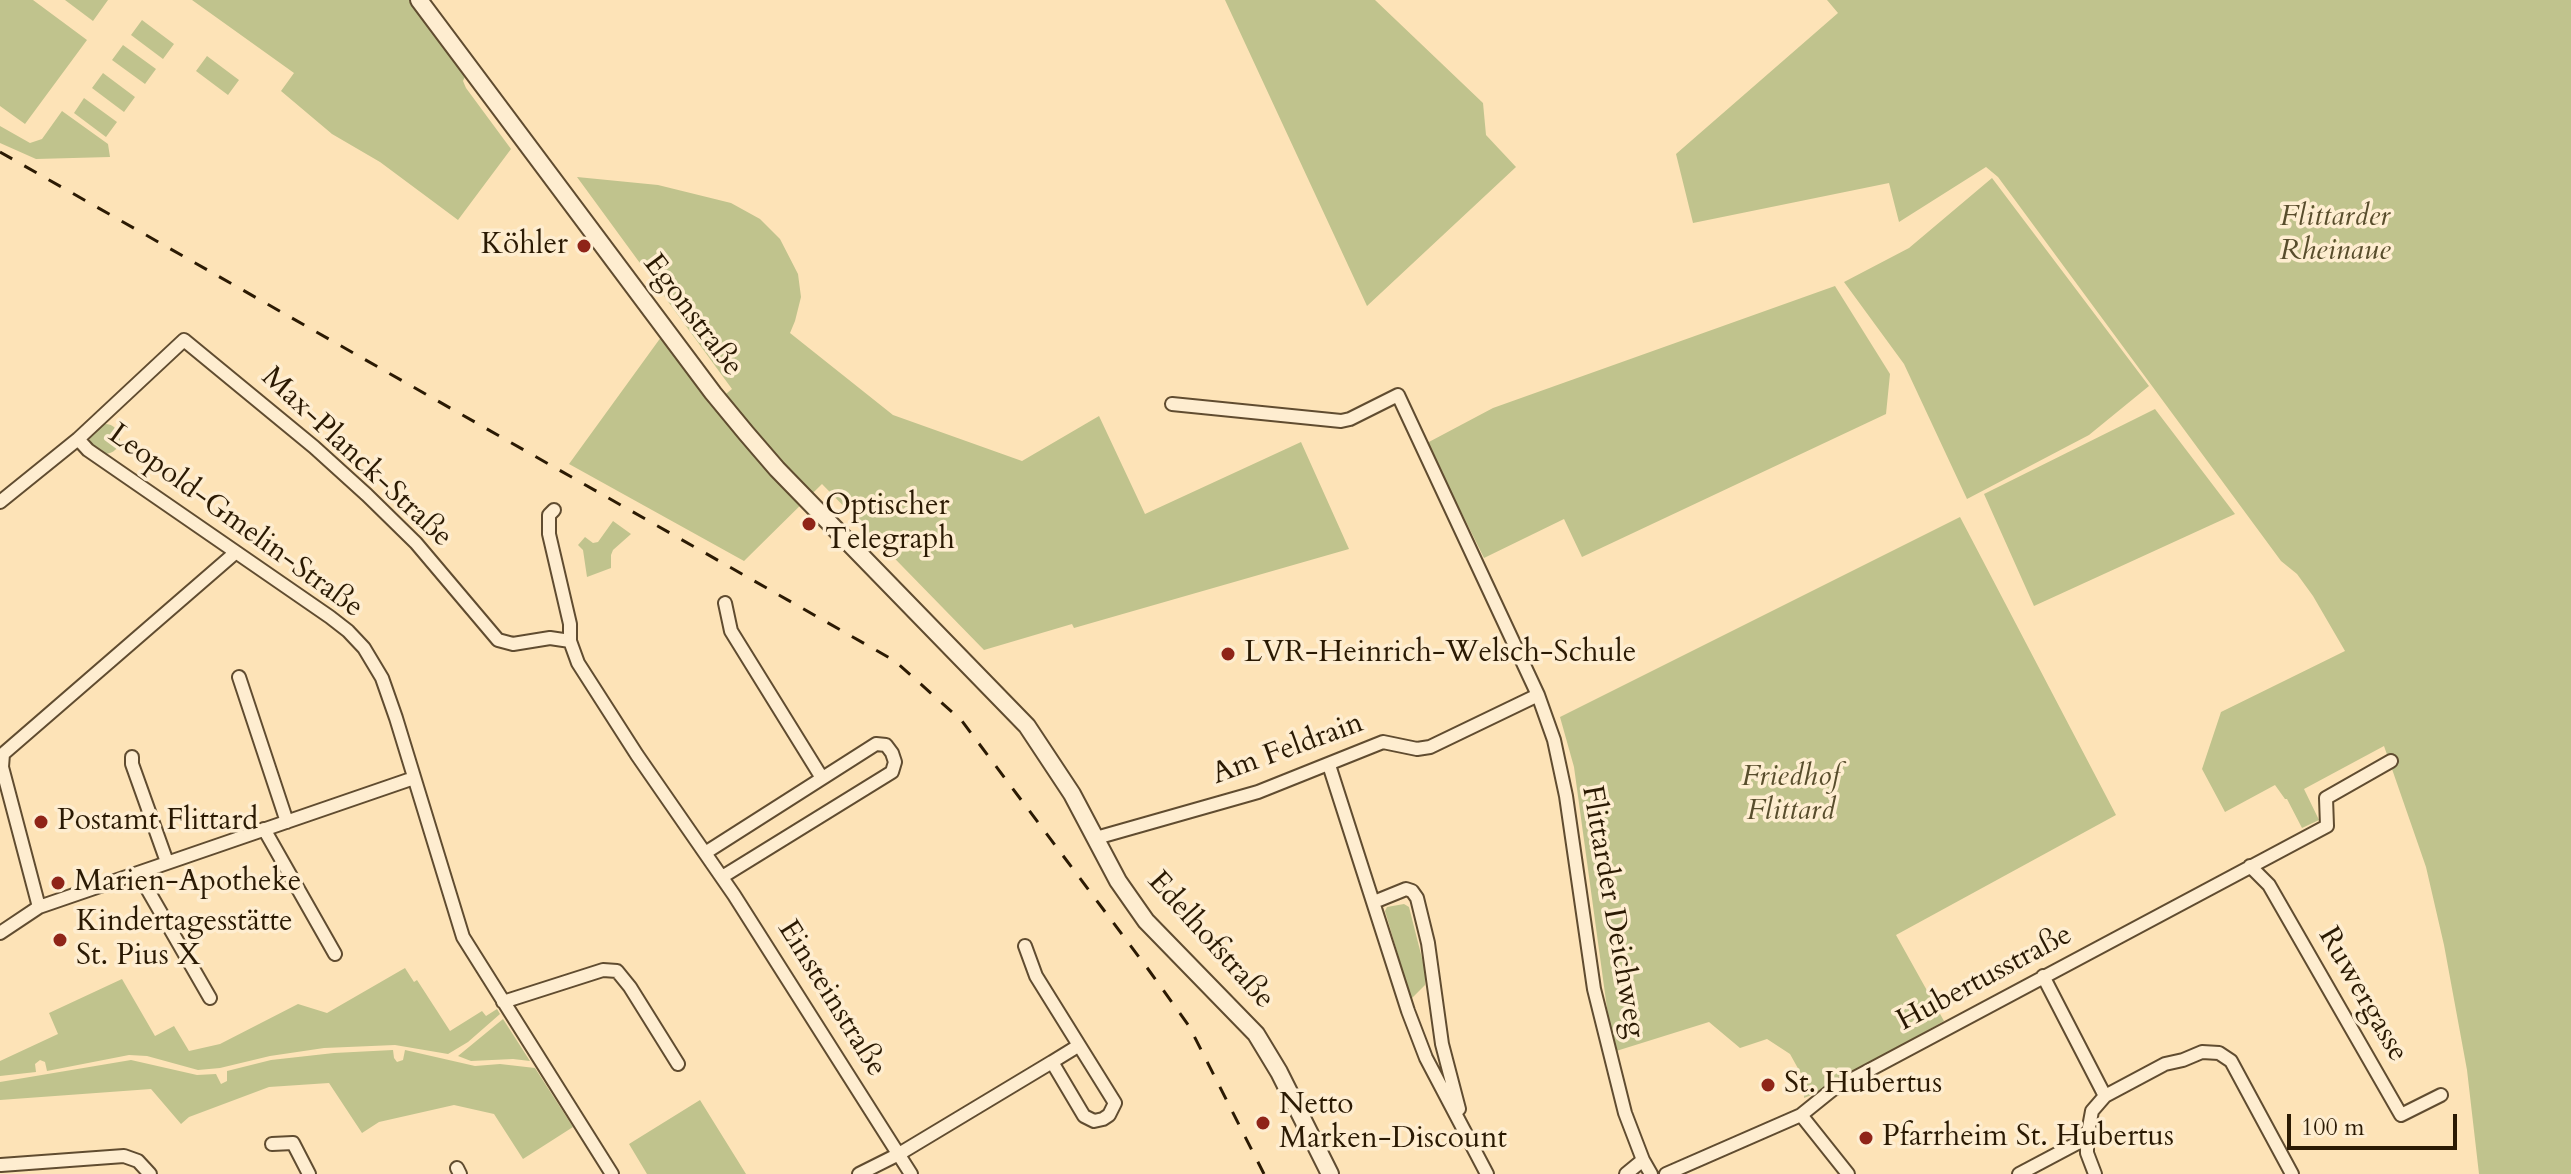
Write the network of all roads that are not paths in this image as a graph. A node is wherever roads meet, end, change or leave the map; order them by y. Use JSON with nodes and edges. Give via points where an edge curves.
{"nodes":[{"id":1,"x":419,"y":0,"type":"edge"},
{"id":2,"x":1172,"y":404,"type":"dead end"},
{"id":3,"x":78,"y":439,"type":"junction"},
{"id":4,"x":0,"y":502,"type":"edge"},
{"id":5,"x":554,"y":510,"type":"dead end"},
{"id":6,"x":235,"y":553,"type":"junction"},
{"id":7,"x":725,"y":603,"type":"dead end"},
{"id":8,"x":570,"y":641,"type":"junction"},
{"id":9,"x":947,"y":642,"type":"joint"},
{"id":10,"x":239,"y":677,"type":"dead end"},
{"id":11,"x":1538,"y":695,"type":"junction"},
{"id":12,"x":132,"y":757,"type":"dead end"},
{"id":13,"x":2391,"y":761,"type":"dead end"},
{"id":14,"x":1329,"y":765,"type":"junction"},
{"id":15,"x":414,"y":778,"type":"junction"},
{"id":16,"x":822,"y":778,"type":"junction"},
{"id":17,"x":287,"y":822,"type":"junction"},
{"id":18,"x":264,"y":829,"type":"junction"},
{"id":19,"x":1096,"y":838,"type":"junction"},
{"id":20,"x":705,"y":853,"type":"junction"},
{"id":21,"x":167,"y":862,"type":"junction"},
{"id":22,"x":2250,"y":866,"type":"junction"},
{"id":23,"x":138,"y":873,"type":"junction"},
{"id":24,"x":722,"y":877,"type":"junction"},
{"id":25,"x":1374,"y":902,"type":"junction"},
{"id":26,"x":39,"y":907,"type":"junction"},
{"id":27,"x":0,"y":933,"type":"edge"},
{"id":28,"x":1025,"y":946,"type":"dead end"},
{"id":29,"x":335,"y":954,"type":"dead end"},
{"id":30,"x":2043,"y":976,"type":"junction"},
{"id":31,"x":210,"y":998,"type":"dead end"},
{"id":32,"x":503,"y":1002,"type":"junction"},
{"id":33,"x":1078,"y":1046,"type":"junction"},
{"id":34,"x":1052,"y":1062,"type":"junction"},
{"id":35,"x":678,"y":1064,"type":"dead end"},
{"id":36,"x":2441,"y":1095,"type":"dead end"},
{"id":37,"x":2105,"y":1096,"type":"junction"},
{"id":38,"x":1801,"y":1115,"type":"junction"},
{"id":39,"x":1462,"y":1124,"type":"junction"},
{"id":40,"x":2087,"y":1138,"type":"junction"},
{"id":41,"x":272,"y":1144,"type":"dead end"},
{"id":42,"x":899,"y":1154,"type":"junction"},
{"id":43,"x":1643,"y":1160,"type":"junction"},
{"id":44,"x":0,"y":1163,"type":"edge"},
{"id":45,"x":3,"y":1174,"type":"edge"},
{"id":46,"x":150,"y":1174,"type":"edge"},
{"id":47,"x":309,"y":1174,"type":"edge"},
{"id":48,"x":612,"y":1174,"type":"edge"},
{"id":49,"x":859,"y":1174,"type":"edge"},
{"id":50,"x":911,"y":1174,"type":"edge"},
{"id":51,"x":1330,"y":1174,"type":"edge"},
{"id":52,"x":1487,"y":1174,"type":"edge"},
{"id":53,"x":1626,"y":1174,"type":"edge"},
{"id":54,"x":1651,"y":1174,"type":"edge"},
{"id":55,"x":1666,"y":1174,"type":"edge"},
{"id":56,"x":1848,"y":1174,"type":"edge"},
{"id":57,"x":2019,"y":1174,"type":"edge"},
{"id":58,"x":2095,"y":1174,"type":"edge"},
{"id":59,"x":2292,"y":1174,"type":"edge"}],
"edges":[{"from":1,"to":9,"type":"street","name":"Egonstraße","via":[[713,393],[777,469]]},
{"from":2,"to":11,"type":"street","name":"Flittarder Deichweg","via":[[1341,421],[1398,395]]},
{"from":3,"to":4,"type":"street"},
{"from":3,"to":6,"type":"street","name":"Leopold-Gmelin-Straße"},
{"from":3,"to":8,"type":"street","name":"Max-Planck-Straße","via":[[184,340],[367,495],[416,543],[498,640]]},
{"from":5,"to":8,"type":"street","name":"Einsteinstraße","via":[[549,534]]},
{"from":6,"to":15,"type":"street","name":"Leopold-Gmelin-Straße","via":[[330,617],[364,648],[382,678]]},
{"from":6,"to":26,"type":"street","via":[[3,754]]},
{"from":7,"to":16,"type":"street","via":[[731,631]]},
{"from":8,"to":20,"type":"street","name":"Einsteinstraße","via":[[578,663]]},
{"from":9,"to":19,"type":"street","name":"Edelhofstraße","via":[[1027,726]]},
{"from":10,"to":17,"type":"street"},
{"from":11,"to":14,"type":"street","name":"Am Feldrain","via":[[1430,747],[1383,742]]},
{"from":11,"to":43,"type":"street","name":"Flittarder Deichweg","via":[[1560,761],[1594,989],[1625,1113]]},
{"from":12,"to":21,"type":"street"},
{"from":13,"to":22,"type":"street","name":"Hubertusstraße","via":[[2326,798],[2327,826]]},
{"from":14,"to":19,"type":"street","name":"Am Feldrain","via":[[1258,792]]},
{"from":14,"to":25,"type":"street"},
{"from":15,"to":17,"type":"street"},
{"from":15,"to":32,"type":"street","name":"Leopold-Gmelin-Straße","via":[[463,937]]},
{"from":16,"to":20,"type":"street"},
{"from":16,"to":24,"type":"street","via":[[876,744],[886,745],[895,762],[892,772]]},
{"from":17,"to":18,"type":"street"},
{"from":18,"to":21,"type":"street"},
{"from":18,"to":29,"type":"street"},
{"from":19,"to":51,"type":"street","name":"Edelhofstraße","via":[[1146,921],[1256,1034]]},
{"from":20,"to":24,"type":"street","name":"Einsteinstraße"},
{"from":21,"to":23,"type":"street"},
{"from":22,"to":30,"type":"street","name":"Hubertusstraße"},
{"from":22,"to":36,"type":"street","name":"Ruwergasse","via":[[2269,885],[2401,1115]]},
{"from":23,"to":26,"type":"street"},
{"from":23,"to":31,"type":"street"},
{"from":24,"to":42,"type":"street","name":"Einsteinstraße"},
{"from":25,"to":39,"type":"street","via":[[1426,1058]]},
{"from":25,"to":39,"type":"street","via":[[1406,889],[1417,898]]},
{"from":26,"to":27,"type":"street"},
{"from":28,"to":33,"type":"street","via":[[1036,976]]},
{"from":30,"to":37,"type":"street"},
{"from":30,"to":38,"type":"street","name":"Hubertusstraße","via":[[1832,1090]]},
{"from":32,"to":35,"type":"street","via":[[603,970],[617,971]]},
{"from":32,"to":48,"type":"street","name":"Leopold-Gmelin-Straße"},
{"from":33,"to":34,"type":"street"},
{"from":33,"to":34,"type":"street","via":[[1115,1103],[1103,1119],[1084,1116]]},
{"from":34,"to":42,"type":"street"},
{"from":37,"to":40,"type":"street","via":[[2092,1111]]},
{"from":37,"to":59,"type":"street","via":[[2165,1064],[2202,1052],[2219,1053],[2231,1061]]},
{"from":38,"to":55,"type":"street","name":"Hubertusstraße"},
{"from":38,"to":56,"type":"street"},
{"from":39,"to":52,"type":"street"},
{"from":40,"to":57,"type":"street"},
{"from":40,"to":58,"type":"street"},
{"from":41,"to":47,"type":"street","via":[[293,1143]]},
{"from":42,"to":49,"type":"street"},
{"from":42,"to":50,"type":"street","name":"Einsteinstraße"},
{"from":43,"to":53,"type":"street"},
{"from":43,"to":54,"type":"street","name":"Flittarder Deichweg"},
{"from":44,"to":45,"type":"street"},
{"from":44,"to":46,"type":"street","via":[[124,1156]]}]}
